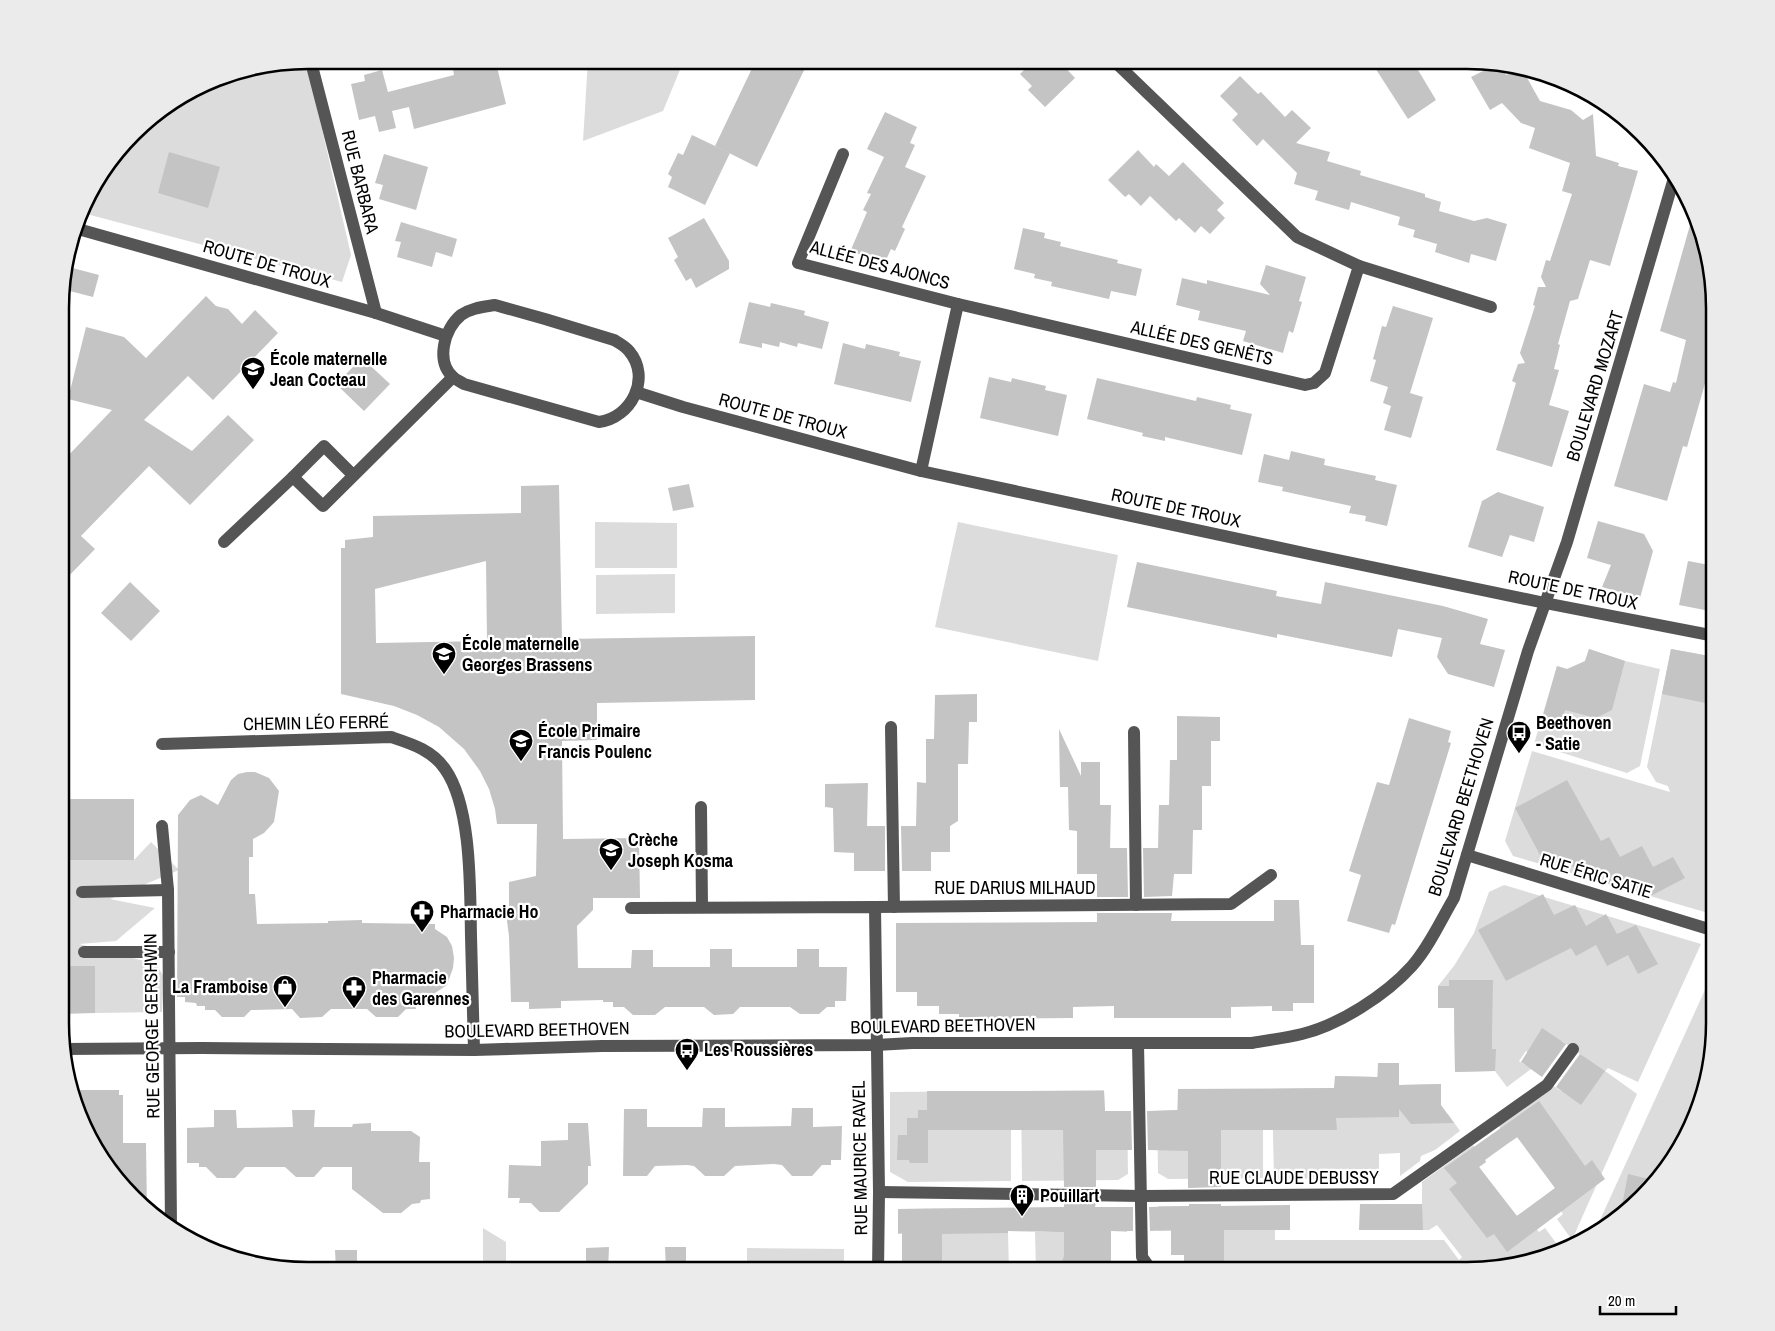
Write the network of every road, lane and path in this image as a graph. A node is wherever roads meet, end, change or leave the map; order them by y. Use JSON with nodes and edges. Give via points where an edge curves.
{"nodes":[{"id":1,"x":313,"y":69,"type":"edge"},
{"id":2,"x":1122,"y":69,"type":"edge"},
{"id":3,"x":844,"y":154,"type":"dead end"},
{"id":4,"x":1672,"y":185,"type":"edge"},
{"id":5,"x":81,"y":230,"type":"edge"},
{"id":6,"x":1359,"y":266,"type":"junction"},
{"id":7,"x":958,"y":304,"type":"junction"},
{"id":8,"x":1491,"y":308,"type":"dead end"},
{"id":9,"x":376,"y":313,"type":"junction"},
{"id":10,"x":446,"y":336,"type":"junction"},
{"id":11,"x":453,"y":377,"type":"junction"},
{"id":12,"x":636,"y":392,"type":"junction"},
{"id":13,"x":921,"y":470,"type":"junction"},
{"id":14,"x":353,"y":475,"type":"junction"},
{"id":15,"x":293,"y":476,"type":"junction"},
{"id":16,"x":224,"y":542,"type":"dead end"},
{"id":17,"x":1545,"y":603,"type":"junction"},
{"id":18,"x":1706,"y":634,"type":"edge"},
{"id":19,"x":891,"y":726,"type":"dead end"},
{"id":20,"x":1134,"y":732,"type":"dead end"},
{"id":21,"x":162,"y":744,"type":"dead end"},
{"id":22,"x":701,"y":807,"type":"dead end"},
{"id":23,"x":162,"y":826,"type":"dead end"},
{"id":24,"x":1467,"y":855,"type":"junction"},
{"id":25,"x":1272,"y":875,"type":"dead end"},
{"id":26,"x":168,"y":890,"type":"junction"},
{"id":27,"x":82,"y":892,"type":"dead end"},
{"id":28,"x":1136,"y":905,"type":"junction"},
{"id":29,"x":702,"y":907,"type":"junction"},
{"id":30,"x":875,"y":907,"type":"junction"},
{"id":31,"x":894,"y":907,"type":"junction"},
{"id":32,"x":632,"y":908,"type":"dead end"},
{"id":33,"x":1706,"y":929,"type":"edge"},
{"id":34,"x":84,"y":952,"type":"dead end"},
{"id":35,"x":169,"y":952,"type":"junction"},
{"id":36,"x":1138,"y":1043,"type":"junction"},
{"id":37,"x":876,"y":1045,"type":"junction"},
{"id":38,"x":170,"y":1048,"type":"junction"},
{"id":39,"x":70,"y":1049,"type":"edge"},
{"id":40,"x":1572,"y":1049,"type":"dead end"},
{"id":41,"x":474,"y":1050,"type":"junction"},
{"id":42,"x":879,"y":1192,"type":"junction"},
{"id":43,"x":1142,"y":1196,"type":"junction"},
{"id":44,"x":171,"y":1219,"type":"edge"},
{"id":45,"x":878,"y":1262,"type":"edge"},
{"id":46,"x":1146,"y":1262,"type":"edge"}],
"edges":[{"from":1,"to":9,"type":"street","name":"RUE BARBARA"},
{"from":2,"to":6,"type":"street","via":[[1297,237]]},
{"from":3,"to":7,"type":"street","name":"ALLÉE DES AJONCS","via":[[798,263]]},
{"from":4,"to":17,"type":"street","name":"BOULEVARD MOZART","via":[[1567,542]]},
{"from":5,"to":9,"type":"street","name":"ROUTE DE TROUX"},
{"from":6,"to":7,"type":"street","name":"ALLÉE DES GENÊTS","via":[[1325,373],[1314,383],[1305,385]]},
{"from":6,"to":8,"type":"street"},
{"from":7,"to":13,"type":"street","name":"ALLÉE DES AJONCS"},
{"from":9,"to":10,"type":"street","name":"ROUTE DE TROUX"},
{"from":10,"to":11,"type":"street","via":[[443,355]]},
{"from":10,"to":12,"type":"street","via":[[460,316],[480,307],[495,306],[545,318],[624,346],[634,359],[639,381]]},
{"from":11,"to":12,"type":"street","via":[[464,384],[599,422],[621,414]]},
{"from":11,"to":14,"type":"street"},
{"from":12,"to":13,"type":"street","name":"ROUTE DE TROUX"},
{"from":13,"to":17,"type":"street","name":"ROUTE DE TROUX"},
{"from":14,"to":15,"type":"street","via":[[324,446]]},
{"from":14,"to":15,"type":"street","via":[[322,506]]},
{"from":15,"to":16,"type":"street"},
{"from":17,"to":18,"type":"street","name":"ROUTE DE TROUX"},
{"from":17,"to":24,"type":"street","name":"BOULEVARD BEETHOVEN","via":[[1503,730]]},
{"from":19,"to":31,"type":"street"},
{"from":20,"to":28,"type":"street"},
{"from":21,"to":41,"type":"street","name":"CHEMIN LÉO FERRÉ","via":[[391,737],[420,747],[434,757],[452,782],[464,826],[469,868]]},
{"from":22,"to":29,"type":"street"},
{"from":23,"to":26,"type":"street","name":"RUE GEORGE GERSHWIN"},
{"from":24,"to":33,"type":"street","name":"RUE ÉRIC SATIE"},
{"from":24,"to":36,"type":"street","name":"BOULEVARD BEETHOVEN","via":[[1454,898],[1412,966],[1379,996],[1344,1018],[1303,1034],[1252,1043]]},
{"from":25,"to":28,"type":"street","name":"RUE DARIUS MILHAUD","via":[[1231,904]]},
{"from":26,"to":27,"type":"street"},
{"from":26,"to":35,"type":"street","name":"RUE GEORGE GERSHWIN"},
{"from":28,"to":31,"type":"street","name":"RUE DARIUS MILHAUD"},
{"from":29,"to":30,"type":"street","name":"RUE DARIUS MILHAUD"},
{"from":29,"to":32,"type":"street","name":"RUE DARIUS MILHAUD"},
{"from":30,"to":31,"type":"street","name":"RUE DARIUS MILHAUD"},
{"from":30,"to":37,"type":"street","name":"RUE MAURICE RAVEL"},
{"from":34,"to":35,"type":"street"},
{"from":35,"to":38,"type":"street","name":"RUE GEORGE GERSHWIN"},
{"from":36,"to":37,"type":"street","name":"BOULEVARD BEETHOVEN"},
{"from":36,"to":43,"type":"street"},
{"from":37,"to":41,"type":"street","name":"BOULEVARD BEETHOVEN"},
{"from":37,"to":42,"type":"street","name":"RUE MAURICE RAVEL"},
{"from":38,"to":39,"type":"street","name":"BOULEVARD BEETHOVEN"},
{"from":38,"to":41,"type":"street","name":"BOULEVARD BEETHOVEN"},
{"from":38,"to":44,"type":"street","name":"RUE GEORGE GERSHWIN"},
{"from":40,"to":43,"type":"street","name":"RUE CLAUDE DEBUSSY","via":[[1547,1085],[1393,1194]]},
{"from":42,"to":43,"type":"street","name":"RUE CLAUDE DEBUSSY"},
{"from":42,"to":45,"type":"street","name":"RUE MAURICE RAVEL"},
{"from":43,"to":46,"type":"street","via":[[1142,1257]]}]}
